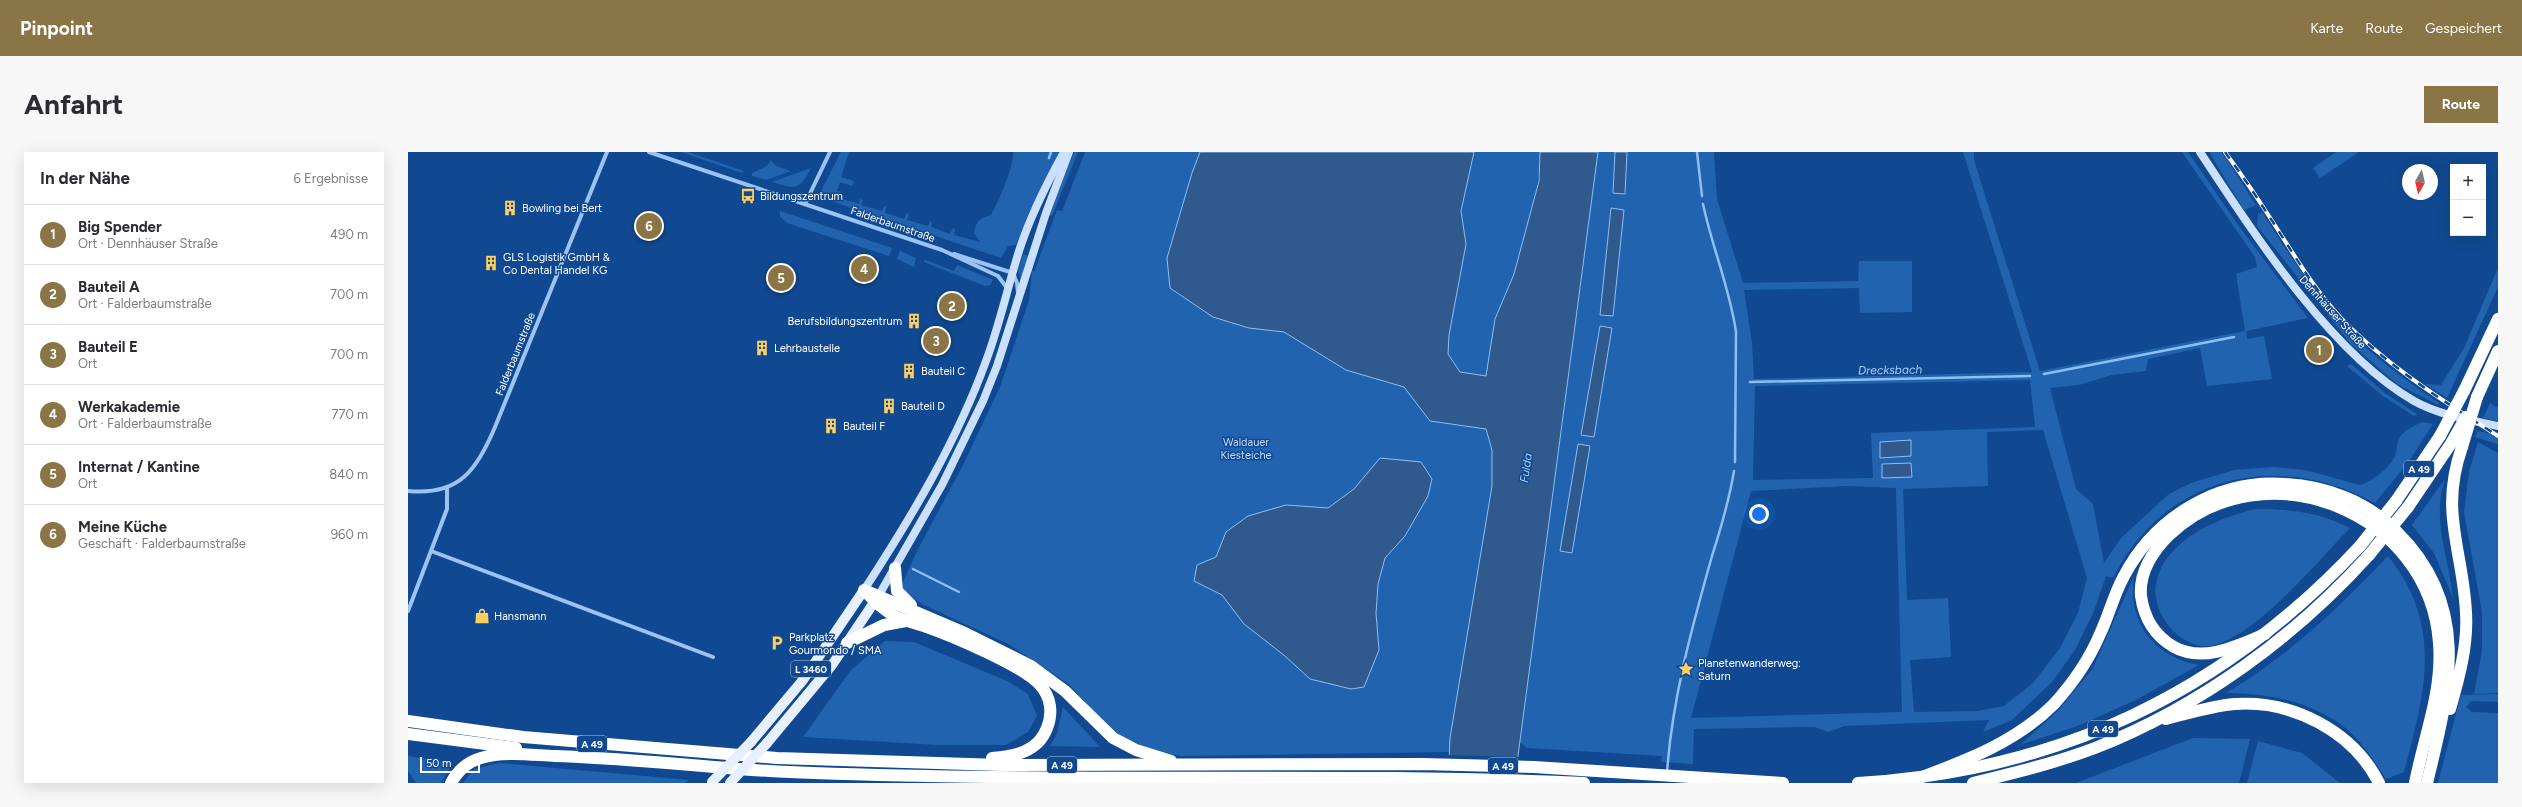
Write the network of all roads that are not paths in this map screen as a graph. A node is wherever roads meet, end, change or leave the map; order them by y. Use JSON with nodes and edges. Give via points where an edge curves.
{"nodes":[{"id":1,"x":607,"y":152,"type":"edge"},
{"id":2,"x":649,"y":152,"type":"edge"},
{"id":3,"x":830,"y":152,"type":"edge"},
{"id":4,"x":1064,"y":152,"type":"edge"},
{"id":5,"x":1069,"y":152,"type":"edge"},
{"id":6,"x":2200,"y":152,"type":"edge"},
{"id":7,"x":805,"y":204,"type":"junction"},
{"id":8,"x":942,"y":250,"type":"junction"},
{"id":9,"x":1013,"y":273,"type":"junction"},
{"id":10,"x":1009,"y":290,"type":"junction"},
{"id":11,"x":1017,"y":306,"type":"junction"},
{"id":12,"x":2498,"y":319,"type":"edge"},
{"id":13,"x":2498,"y":351,"type":"edge"},
{"id":14,"x":2498,"y":426,"type":"edge"},
{"id":15,"x":2457,"y":445,"type":"junction"},
{"id":16,"x":447,"y":487,"type":"junction"},
{"id":17,"x":408,"y":491,"type":"edge"},
{"id":18,"x":431,"y":551,"type":"junction"},
{"id":19,"x":895,"y":568,"type":"junction"},
{"id":20,"x":864,"y":590,"type":"junction"},
{"id":21,"x":877,"y":598,"type":"junction"},
{"id":22,"x":408,"y":611,"type":"edge"},
{"id":23,"x":919,"y":613,"type":"junction"},
{"id":24,"x":906,"y":621,"type":"junction"},
{"id":25,"x":2265,"y":634,"type":"junction"},
{"id":26,"x":847,"y":643,"type":"junction"},
{"id":27,"x":713,"y":657,"type":"dead end"},
{"id":28,"x":408,"y":721,"type":"edge"},
{"id":29,"x":2144,"y":726,"type":"junction"},
{"id":30,"x":408,"y":734,"type":"edge"},
{"id":31,"x":2434,"y":753,"type":"junction"},
{"id":32,"x":583,"y":756,"type":"junction"},
{"id":33,"x":929,"y":763,"type":"junction"},
{"id":34,"x":1194,"y":766,"type":"junction"},
{"id":35,"x":1059,"y":778,"type":"junction"},
{"id":36,"x":1922,"y":778,"type":"junction"},
{"id":37,"x":451,"y":783,"type":"edge"},
{"id":38,"x":711,"y":783,"type":"edge"},
{"id":39,"x":730,"y":783,"type":"edge"},
{"id":40,"x":1017,"y":783,"type":"edge"},
{"id":41,"x":1584,"y":783,"type":"edge"},
{"id":42,"x":1783,"y":783,"type":"edge"},
{"id":43,"x":1858,"y":783,"type":"edge"},
{"id":44,"x":1973,"y":783,"type":"edge"},
{"id":45,"x":2379,"y":783,"type":"edge"},
{"id":46,"x":2415,"y":783,"type":"edge"},
{"id":47,"x":2427,"y":783,"type":"edge"}],
"edges":[{"from":1,"to":16,"type":"street","name":"Falderbaumstraße","via":[[486,448],[472,471]]},
{"from":2,"to":7,"type":"street","name":"Falderbaumstraße"},
{"from":3,"to":7,"type":"street"},
{"from":4,"to":9,"type":"main road","number":"L 3460","via":[[1032,215]]},
{"from":5,"to":11,"type":"main road","number":"L 3460","via":[[1046,213]]},
{"from":6,"to":14,"type":"main road","name":"Dennhäuser Straße","via":[[2287,276],[2348,347],[2376,374],[2427,407]]},
{"from":7,"to":8,"type":"street","name":"Falderbaumstraße"},
{"from":8,"to":9,"type":"street"},
{"from":8,"to":10,"type":"street","name":"Falderbaumstraße","via":[[998,276]]},
{"from":9,"to":10,"type":"main road","number":"L 3460"},
{"from":9,"to":11,"type":"street","via":[[1017,283]]},
{"from":10,"to":20,"type":"main road","number":"L 3460","via":[[986,361],[948,446]]},
{"from":11,"to":19,"type":"main road","number":"L 3460","via":[[997,366],[960,450]]},
{"from":12,"to":25,"type":"highway","number":"A 49","bridge":true,"via":[[2440,436],[2396,501],[2360,546],[2317,589]]},
{"from":13,"to":15,"type":"highway","number":"A 49","bridge":true},
{"from":15,"to":29,"type":"highway","number":"A 49","bridge":true,"via":[[2369,554],[2309,614],[2262,653],[2194,698]]},
{"from":15,"to":31,"type":"highway","via":[[2451,501],[2452,522],[2465,599],[2466,632],[2459,680]]},
{"from":16,"to":17,"type":"street","name":"Falderbaumstraße","via":[[432,491]]},
{"from":16,"to":18,"type":"street","via":[[447,509]]},
{"from":18,"to":22,"type":"street"},
{"from":18,"to":27,"type":"street"},
{"from":19,"to":21,"type":"main road","number":"L 3460"},
{"from":19,"to":23,"type":"highway","via":[[898,593]]},
{"from":20,"to":21,"type":"highway"},
{"from":20,"to":38,"type":"main road","number":"L 3460","bridge":true,"via":[[803,680],[751,742]]},
{"from":21,"to":23,"type":"highway"},
{"from":21,"to":24,"type":"highway","via":[[888,613]]},
{"from":21,"to":26,"type":"main road","number":"L 3460"},
{"from":23,"to":34,"type":"highway","via":[[1031,666],[1065,691],[1097,724],[1124,744],[1157,758]]},
{"from":24,"to":26,"type":"highway","via":[[884,625]]},
{"from":24,"to":33,"type":"highway","via":[[953,638],[1030,676],[1043,689],[1050,706],[1044,734],[1038,743],[1025,752],[1009,756]]},
{"from":25,"to":36,"type":"highway","number":"A 49","via":[[2208,675],[2133,717],[2080,738],[2008,761]]},
{"from":25,"to":46,"type":"highway","via":[[2223,651],[2199,654],[2185,652],[2162,639],[2151,625],[2142,602],[2142,580],[2153,552],[2173,532],[2203,512],[2235,499],[2260,494],[2305,496],[2334,504],[2366,520],[2389,538],[2409,562],[2427,593],[2439,642],[2436,695]]},
{"from":26,"to":39,"type":"main road","number":"L 3460","bridge":true,"via":[[832,665],[767,743]]},
{"from":28,"to":33,"type":"highway","number":"A 49","via":[[523,737],[673,751],[777,758]]},
{"from":29,"to":44,"type":"highway","number":"A 49","via":[[2095,748],[2040,766]]},
{"from":29,"to":45,"type":"highway","via":[[2228,705],[2248,704],[2278,708],[2306,717],[2338,735],[2364,760]]},
{"from":30,"to":32,"type":"highway","number":"A 49"},
{"from":31,"to":36,"type":"highway","via":[[2447,692],[2450,647],[2443,606],[2428,572],[2406,540],[2386,520],[2354,502],[2308,486],[2264,483],[2211,496],[2184,510],[2150,537],[2133,561],[2088,658],[2054,704],[2002,744]]},
{"from":31,"to":47,"type":"highway"},
{"from":32,"to":35,"type":"highway","number":"A 49","via":[[762,771]]},
{"from":32,"to":37,"type":"highway","via":[[489,756],[464,766]]},
{"from":33,"to":34,"type":"highway","number":"A 49"},
{"from":34,"to":42,"type":"highway","number":"A 49","via":[[1534,767]]},
{"from":35,"to":40,"type":"highway"},
{"from":35,"to":41,"type":"highway","number":"A 49","via":[[1425,778]]},
{"from":36,"to":43,"type":"highway","number":"A 49"}]}
